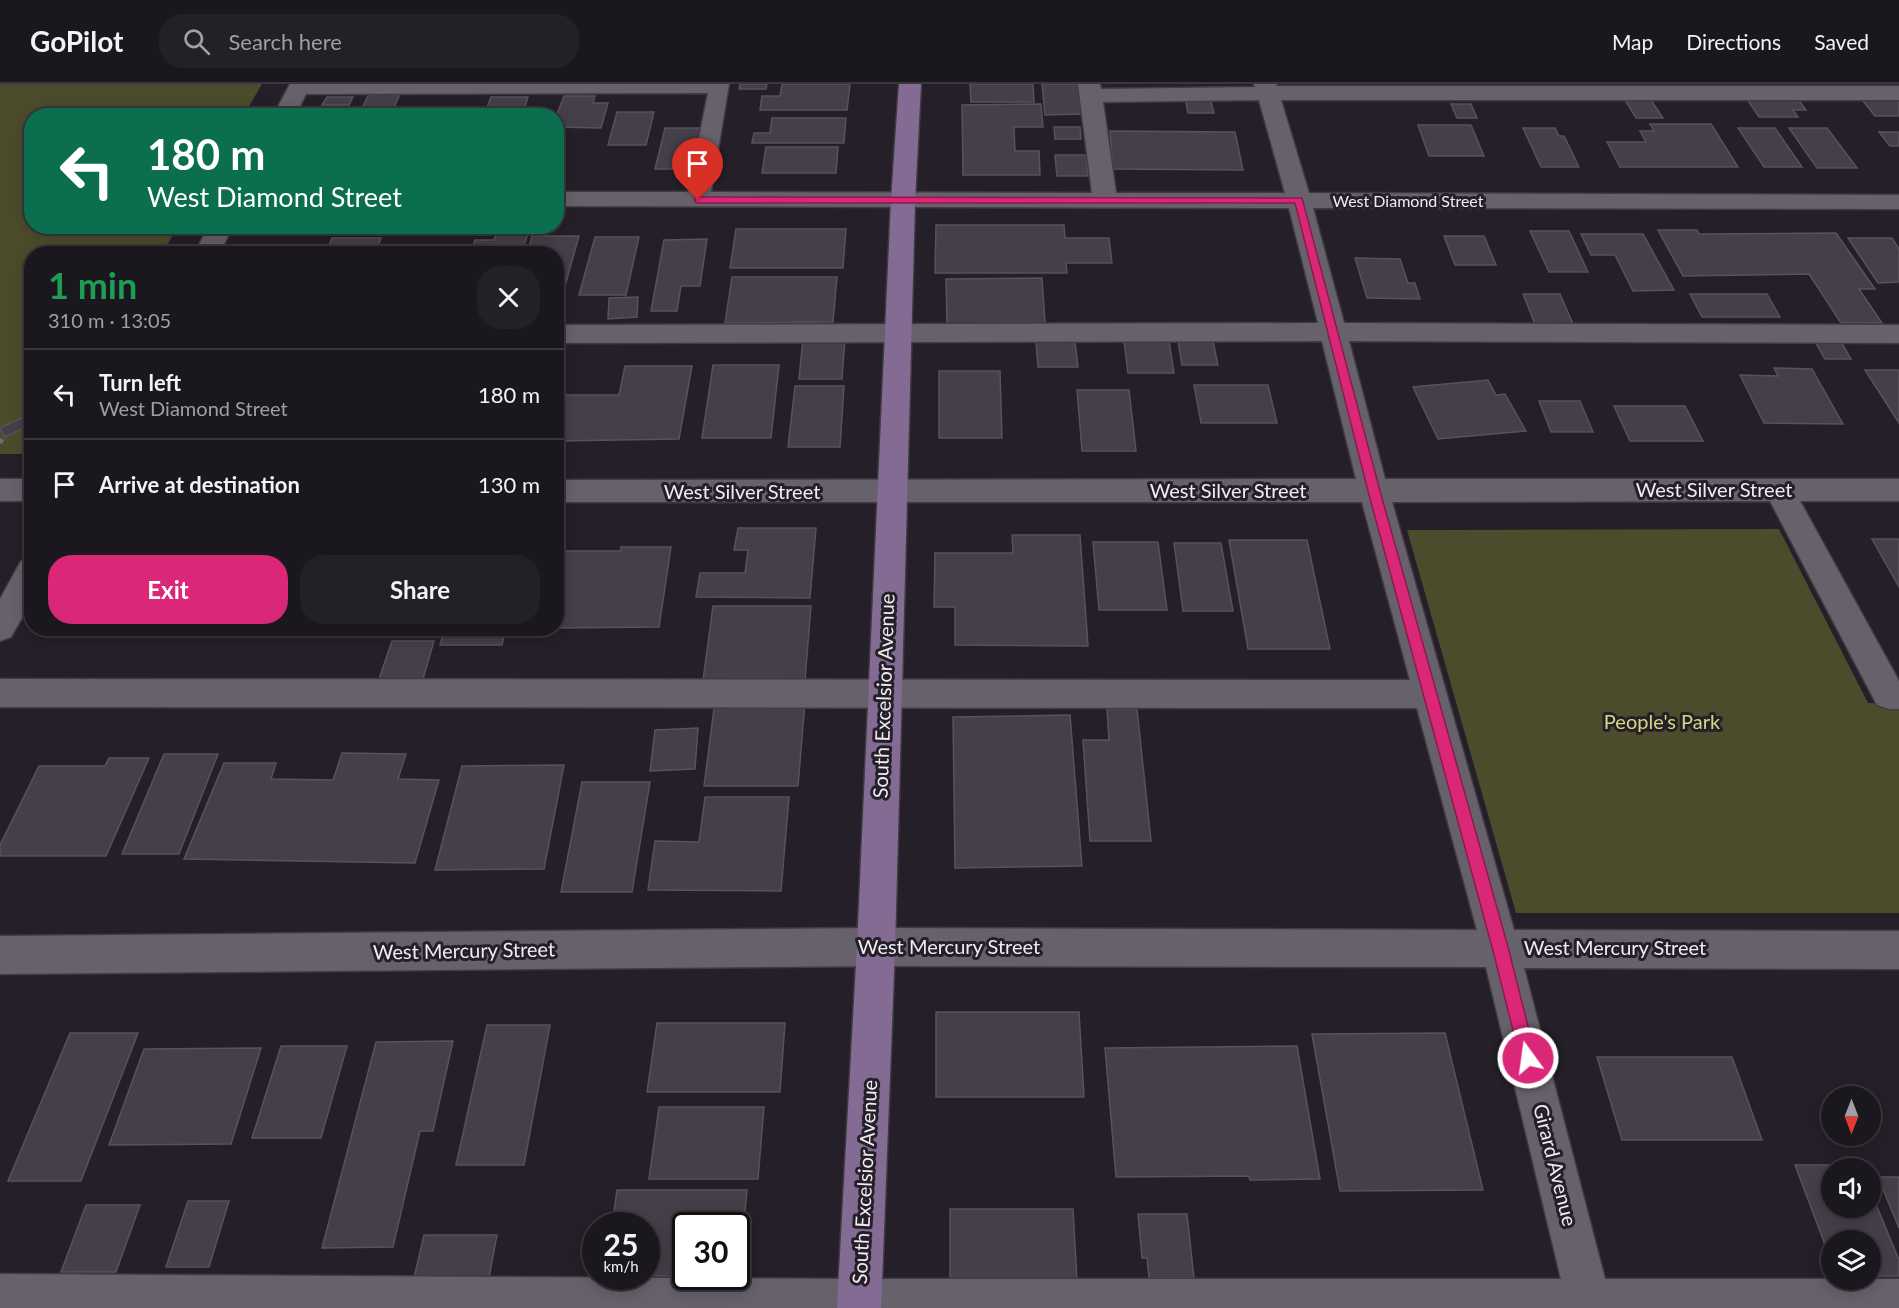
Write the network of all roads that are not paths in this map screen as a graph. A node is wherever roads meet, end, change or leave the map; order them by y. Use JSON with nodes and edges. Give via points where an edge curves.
{"nodes":[{"id":1,"x":910,"y":84,"type":"edge"},
{"id":2,"x":300,"y":86,"type":"edge"},
{"id":3,"x":1266,"y":88,"type":"edge"},
{"id":4,"x":1090,"y":90,"type":"edge"},
{"id":5,"x":1899,"y":93,"type":"edge"},
{"id":6,"x":288,"y":108,"type":"edge"},
{"id":7,"x":564,"y":199,"type":"edge"},
{"id":8,"x":698,"y":200,"type":"junction"},
{"id":9,"x":1299,"y":200,"type":"junction"},
{"id":10,"x":903,"y":201,"type":"junction"},
{"id":11,"x":1105,"y":201,"type":"junction"},
{"id":12,"x":1899,"y":201,"type":"edge"},
{"id":13,"x":1333,"y":332,"type":"junction"},
{"id":14,"x":1899,"y":333,"type":"edge"},
{"id":15,"x":564,"y":334,"type":"edge"},
{"id":16,"x":898,"y":334,"type":"junction"},
{"id":17,"x":0,"y":490,"type":"edge"},
{"id":18,"x":24,"y":490,"type":"edge"},
{"id":19,"x":1779,"y":490,"type":"junction"},
{"id":20,"x":1899,"y":490,"type":"edge"},
{"id":21,"x":564,"y":491,"type":"edge"},
{"id":22,"x":1374,"y":491,"type":"junction"},
{"id":23,"x":892,"y":492,"type":"junction"},
{"id":24,"x":24,"y":584,"type":"edge"},
{"id":25,"x":0,"y":628,"type":"edge"},
{"id":26,"x":0,"y":693,"type":"edge"},
{"id":27,"x":884,"y":693,"type":"junction"},
{"id":28,"x":1430,"y":694,"type":"junction"},
{"id":29,"x":1899,"y":695,"type":"edge"},
{"id":30,"x":876,"y":947,"type":"junction"},
{"id":31,"x":1500,"y":947,"type":"junction"},
{"id":32,"x":1899,"y":950,"type":"edge"},
{"id":33,"x":0,"y":955,"type":"edge"},
{"id":34,"x":0,"y":1296,"type":"edge"},
{"id":35,"x":1899,"y":1301,"type":"edge"},
{"id":36,"x":859,"y":1304,"type":"edge"},
{"id":37,"x":1199,"y":1304,"type":"edge"},
{"id":38,"x":1590,"y":1304,"type":"edge"}],
"edges":[{"from":1,"to":10,"type":"main road","name":"South Excelsior Avenue"},
{"from":2,"to":6,"type":"street"},
{"from":2,"to":8,"type":"street","via":[[720,86]]},
{"from":3,"to":4,"type":"street"},
{"from":3,"to":5,"type":"street"},
{"from":3,"to":9,"type":"street","name":"Girard Avenue"},
{"from":4,"to":11,"type":"street"},
{"from":7,"to":8,"type":"street","name":"West Diamond Street"},
{"from":8,"to":10,"type":"street","name":"West Diamond Street"},
{"from":9,"to":11,"type":"street","name":"West Diamond Street"},
{"from":9,"to":12,"type":"street","name":"West Diamond Street"},
{"from":9,"to":13,"type":"street","name":"Girard Avenue"},
{"from":10,"to":11,"type":"street","name":"West Diamond Street"},
{"from":10,"to":16,"type":"main road","name":"South Excelsior Avenue"},
{"from":13,"to":14,"type":"street"},
{"from":13,"to":16,"type":"street"},
{"from":13,"to":22,"type":"street","name":"Girard Avenue"},
{"from":15,"to":16,"type":"street"},
{"from":16,"to":23,"type":"main road","name":"South Excelsior Avenue"},
{"from":17,"to":18,"type":"street"},
{"from":19,"to":20,"type":"street","name":"West Silver Street"},
{"from":19,"to":22,"type":"street","name":"West Silver Street"},
{"from":19,"to":29,"type":"street","via":[[1888,695]]},
{"from":21,"to":23,"type":"street","name":"West Silver Street"},
{"from":22,"to":23,"type":"street","name":"West Silver Street"},
{"from":22,"to":28,"type":"street","name":"Girard Avenue"},
{"from":23,"to":27,"type":"main road","name":"South Excelsior Avenue"},
{"from":24,"to":25,"type":"street"},
{"from":26,"to":27,"type":"street"},
{"from":27,"to":28,"type":"street"},
{"from":27,"to":30,"type":"main road","name":"South Excelsior Avenue"},
{"from":28,"to":31,"type":"street","name":"Girard Avenue"},
{"from":30,"to":31,"type":"street","name":"West Mercury Street"},
{"from":30,"to":33,"type":"street","name":"West Mercury Street"},
{"from":30,"to":36,"type":"main road","name":"South Excelsior Avenue"},
{"from":31,"to":32,"type":"street","name":"West Mercury Street"},
{"from":31,"to":38,"type":"street","name":"Girard Avenue"},
{"from":34,"to":36,"type":"street"},
{"from":35,"to":38,"type":"street"},
{"from":36,"to":37,"type":"street"},
{"from":37,"to":38,"type":"street"}]}
